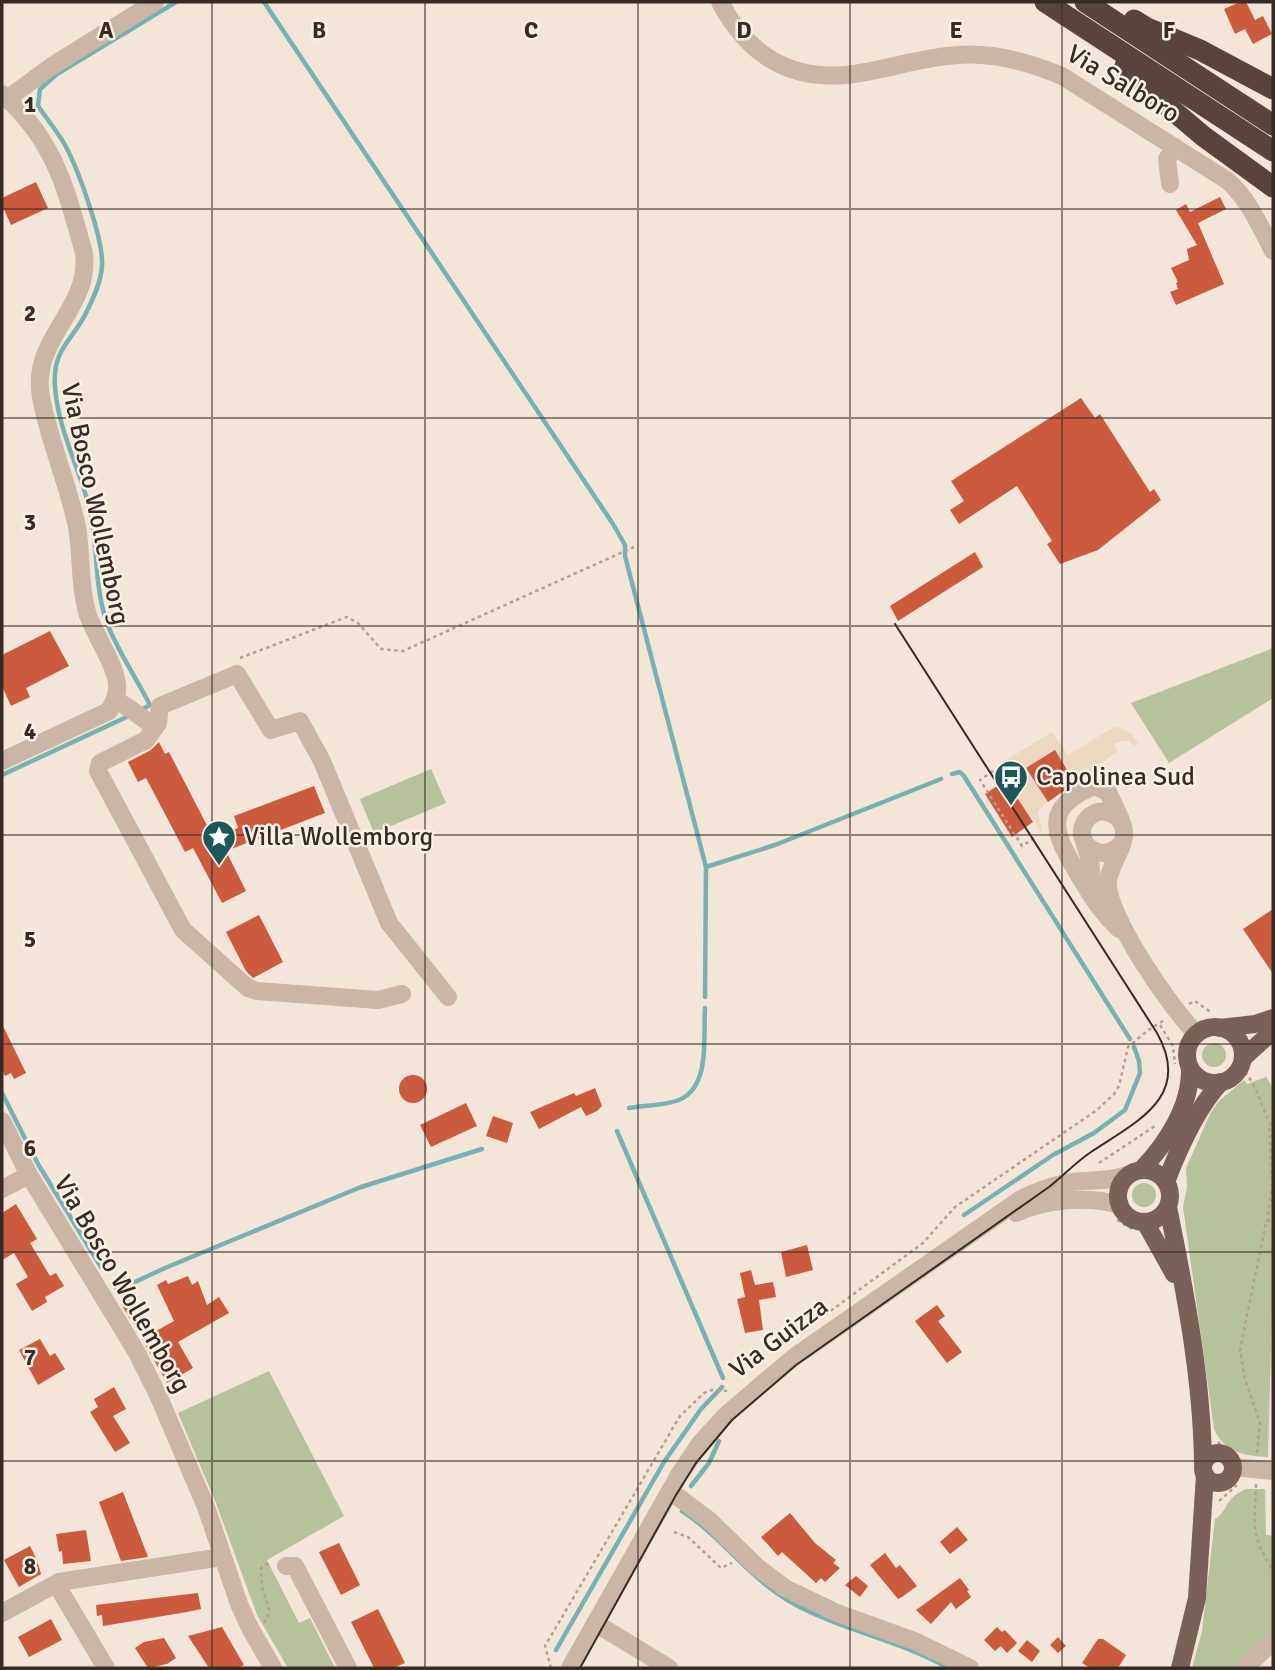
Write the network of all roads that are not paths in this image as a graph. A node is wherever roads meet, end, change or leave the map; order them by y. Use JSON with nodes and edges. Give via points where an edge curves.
{"nodes":[{"id":1,"x":155,"y":2,"type":"edge"},
{"id":2,"x":720,"y":2,"type":"edge"},
{"id":3,"x":1045,"y":2,"type":"edge"},
{"id":4,"x":1085,"y":2,"type":"edge"},
{"id":5,"x":1106,"y":2,"type":"edge"},
{"id":6,"x":1082,"y":26,"type":"junction"},
{"id":7,"x":1273,"y":89,"type":"edge"},
{"id":8,"x":5,"y":97,"type":"edge"},
{"id":9,"x":1273,"y":125,"type":"edge"},
{"id":10,"x":1175,"y":146,"type":"junction"},
{"id":11,"x":1273,"y":151,"type":"edge"},
{"id":12,"x":1170,"y":184,"type":"dead end"},
{"id":13,"x":1273,"y":187,"type":"edge"},
{"id":14,"x":1273,"y":251,"type":"edge"},
{"id":15,"x":135,"y":713,"type":"junction"},
{"id":16,"x":2,"y":761,"type":"edge"},
{"id":17,"x":1122,"y":823,"type":"junction"},
{"id":18,"x":1085,"y":844,"type":"junction"},
{"id":19,"x":1121,"y":844,"type":"junction"},
{"id":20,"x":1096,"y":904,"type":"junction"},
{"id":21,"x":1127,"y":936,"type":"junction"},
{"id":22,"x":402,"y":994,"type":"dead end"},
{"id":23,"x":448,"y":998,"type":"dead end"},
{"id":24,"x":1273,"y":1018,"type":"edge"},
{"id":25,"x":1220,"y":1028,"type":"junction"},
{"id":26,"x":1273,"y":1031,"type":"edge"},
{"id":27,"x":1197,"y":1034,"type":"junction"},
{"id":28,"x":1244,"y":1066,"type":"junction"},
{"id":29,"x":1183,"y":1069,"type":"junction"},
{"id":30,"x":1221,"y":1083,"type":"junction"},
{"id":31,"x":2,"y":1122,"type":"edge"},
{"id":32,"x":1135,"y":1173,"type":"junction"},
{"id":33,"x":29,"y":1175,"type":"junction"},
{"id":34,"x":1166,"y":1182,"type":"junction"},
{"id":35,"x":2,"y":1189,"type":"edge"},
{"id":36,"x":1168,"y":1207,"type":"junction"},
{"id":37,"x":1117,"y":1211,"type":"junction"},
{"id":38,"x":1139,"y":1226,"type":"junction"},
{"id":39,"x":1183,"y":1293,"type":"junction"},
{"id":40,"x":1203,"y":1424,"type":"junction"},
{"id":41,"x":1229,"y":1464,"type":"junction"},
{"id":42,"x":1204,"y":1469,"type":"junction"},
{"id":43,"x":1262,"y":1476,"type":"edge"},
{"id":44,"x":673,"y":1493,"type":"junction"},
{"id":45,"x":1202,"y":1511,"type":"junction"},
{"id":46,"x":222,"y":1557,"type":"junction"},
{"id":47,"x":278,"y":1564,"type":"road end"},
{"id":48,"x":59,"y":1582,"type":"junction"},
{"id":49,"x":2,"y":1613,"type":"edge"},
{"id":50,"x":598,"y":1625,"type":"junction"},
{"id":51,"x":1273,"y":1641,"type":"edge"},
{"id":52,"x":106,"y":1668,"type":"edge"},
{"id":53,"x":273,"y":1668,"type":"edge"},
{"id":54,"x":348,"y":1668,"type":"edge"},
{"id":55,"x":570,"y":1668,"type":"edge"},
{"id":56,"x":580,"y":1668,"type":"edge"},
{"id":57,"x":669,"y":1668,"type":"edge"},
{"id":58,"x":970,"y":1668,"type":"edge"},
{"id":59,"x":1180,"y":1668,"type":"edge"},
{"id":60,"x":1245,"y":1668,"type":"edge"}],
"edges":[{"from":1,"to":8,"type":"street","name":"Via Bosco Wollemborg"},
{"from":2,"to":10,"type":"street","name":"Via Salboro","via":[[750,46],[796,71],[847,75],[979,54],[1035,64]]},
{"from":3,"to":6,"type":"highway"},
{"from":4,"to":9,"type":"highway"},
{"from":5,"to":7,"type":"highway","via":[[1147,28]]},
{"from":6,"to":11,"type":"highway"},
{"from":6,"to":13,"type":"highway","via":[[1178,115]]},
{"from":8,"to":15,"type":"street","name":"Via Bosco Wollemborg","via":[[58,166],[84,253],[85,275],[78,296],[48,343],[40,367],[40,395],[77,527],[87,612]]},
{"from":10,"to":12,"type":"street","via":[[1167,159]]},
{"from":10,"to":14,"type":"street","name":"Via Salboro","via":[[1239,192]]},
{"from":15,"to":16,"type":"street","via":[[109,711]]},
{"from":15,"to":22,"type":"street","via":[[146,740],[100,763],[98,771],[183,930],[257,991],[378,1000]]},
{"from":15,"to":23,"type":"street","via":[[158,723],[160,706],[237,674],[271,730],[300,721],[322,761],[389,923]]},
{"from":17,"to":18,"type":"street","via":[[1106,811],[1093,814],[1082,831]]},
{"from":17,"to":19,"type":"street"},
{"from":17,"to":20,"type":"street","via":[[1108,792],[1095,786],[1065,805],[1057,819],[1060,844]]},
{"from":18,"to":19,"type":"street","via":[[1103,854]]},
{"from":18,"to":20,"type":"street"},
{"from":19,"to":21,"type":"street","via":[[1109,874],[1108,891]]},
{"from":20,"to":21,"type":"street"},
{"from":21,"to":27,"type":"street"},
{"from":24,"to":25,"type":"main road"},
{"from":25,"to":27,"type":"main road"},
{"from":25,"to":28,"type":"main road","via":[[1240,1042]]},
{"from":26,"to":28,"type":"main road"},
{"from":27,"to":29,"type":"main road"},
{"from":28,"to":30,"type":"main road"},
{"from":29,"to":30,"type":"main road"},
{"from":29,"to":32,"type":"main road","via":[[1191,1081],[1186,1101],[1157,1153]]},
{"from":30,"to":34,"type":"main road","via":[[1210,1094]]},
{"from":31,"to":33,"type":"street","name":"Via Bosco Wollemborg"},
{"from":32,"to":34,"type":"main road","via":[[1155,1172]]},
{"from":32,"to":37,"type":"main road","via":[[1119,1189]]},
{"from":32,"to":44,"type":"street","name":"Via Guizza","via":[[1049,1187],[989,1220],[767,1378],[714,1427],[689,1459]]},
{"from":33,"to":35,"type":"street"},
{"from":33,"to":46,"type":"street","name":"Via Bosco Wollemborg","via":[[141,1362],[193,1474]]},
{"from":34,"to":36,"type":"main road"},
{"from":36,"to":38,"type":"main road","via":[[1159,1218]]},
{"from":36,"to":39,"type":"main road"},
{"from":37,"to":38,"type":"main road","name":"Via Guizza"},
{"from":37,"to":44,"type":"street","name":"Via Guizza","via":[[1103,1201],[1048,1202],[992,1226],[770,1385],[718,1435]]},
{"from":38,"to":39,"type":"main road","via":[[1165,1255]]},
{"from":39,"to":40,"type":"main road"},
{"from":40,"to":41,"type":"main road"},
{"from":40,"to":42,"type":"main road"},
{"from":41,"to":42,"type":"main road","via":[[1213,1453]]},
{"from":41,"to":42,"type":"main road","via":[[1217,1483]]},
{"from":41,"to":43,"type":"street"},
{"from":41,"to":45,"type":"main road"},
{"from":42,"to":45,"type":"main road"},
{"from":44,"to":50,"type":"street","name":"Via Guizza"},
{"from":44,"to":58,"type":"street","via":[[785,1588]]},
{"from":45,"to":59,"type":"main road","via":[[1197,1598]]},
{"from":46,"to":48,"type":"street"},
{"from":46,"to":53,"type":"street","name":"Via Bosco Wollemborg","via":[[251,1630]]},
{"from":47,"to":54,"type":"street","via":[[295,1566]]},
{"from":48,"to":49,"type":"street"},
{"from":48,"to":52,"type":"street"},
{"from":50,"to":55,"type":"street","name":"Via Guizza"},
{"from":50,"to":56,"type":"street","name":"Via Guizza"},
{"from":50,"to":57,"type":"street"},
{"from":51,"to":60,"type":"street"}]}
